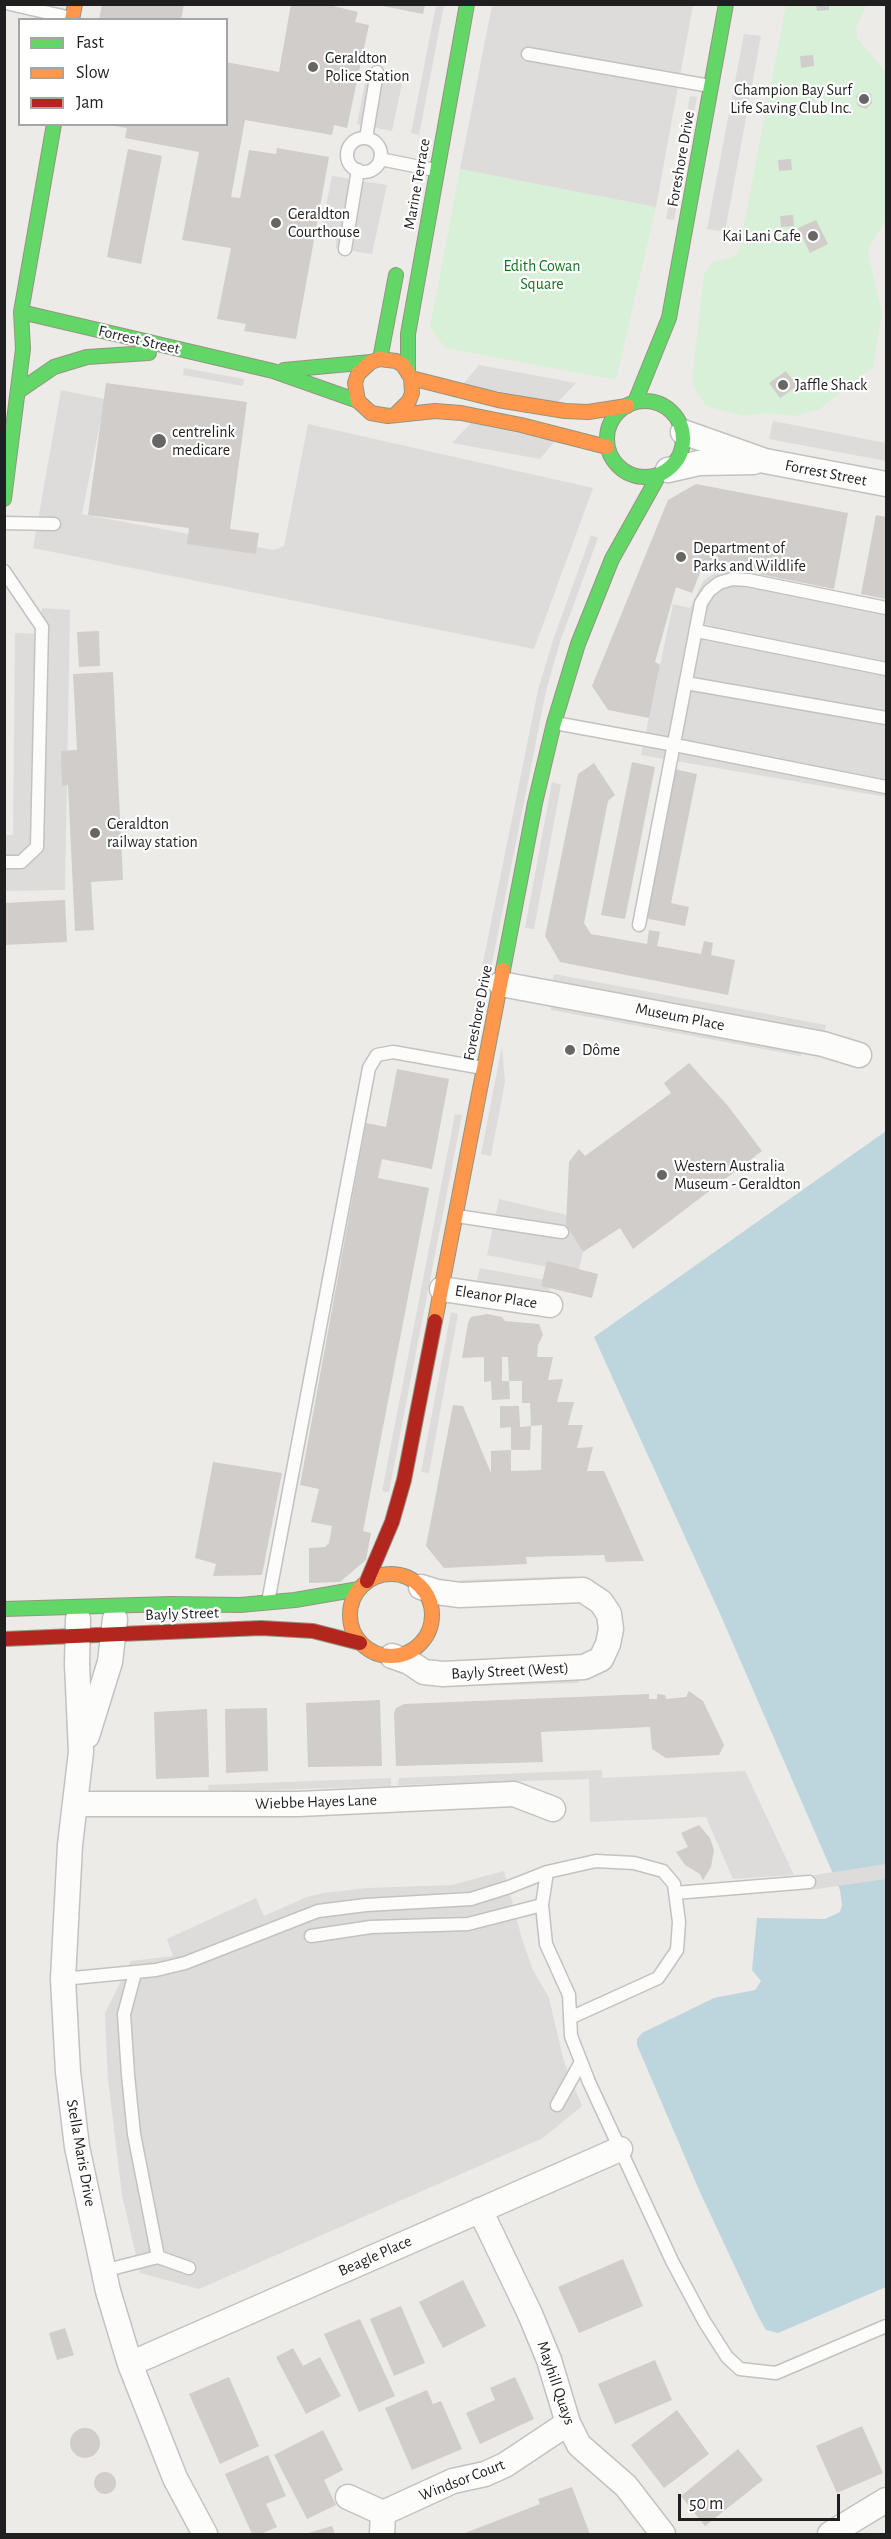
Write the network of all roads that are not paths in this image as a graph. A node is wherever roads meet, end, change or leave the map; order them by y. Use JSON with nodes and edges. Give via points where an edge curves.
{"nodes":[{"id":1,"x":10,"y":4,"type":"edge"},
{"id":2,"x":467,"y":4,"type":"edge"},
{"id":3,"x":726,"y":4,"type":"edge"},
{"id":4,"x":73,"y":14,"type":"edge"},
{"id":5,"x":528,"y":54,"type":"dead end"},
{"id":6,"x":378,"y":72,"type":"dead end"},
{"id":7,"x":711,"y":86,"type":"junction"},
{"id":8,"x":54,"y":126,"type":"edge"},
{"id":9,"x":366,"y":138,"type":"junction"},
{"id":10,"x":380,"y":159,"type":"junction"},
{"id":11,"x":358,"y":170,"type":"junction"},
{"id":12,"x":436,"y":170,"type":"junction"},
{"id":13,"x":345,"y":249,"type":"dead end"},
{"id":14,"x":400,"y":258,"type":"dead end"},
{"id":15,"x":12,"y":318,"type":"edge"},
{"id":16,"x":669,"y":318,"type":"junction"},
{"id":17,"x":184,"y":350,"type":"junction"},
{"id":18,"x":670,"y":352,"type":"dead end"},
{"id":19,"x":376,"y":360,"type":"junction"},
{"id":20,"x":273,"y":371,"type":"junction"},
{"id":21,"x":410,"y":375,"type":"junction"},
{"id":22,"x":20,"y":391,"type":"junction"},
{"id":23,"x":672,"y":394,"type":"dead end"},
{"id":24,"x":358,"y":401,"type":"junction"},
{"id":25,"x":631,"y":404,"type":"junction"},
{"id":26,"x":397,"y":414,"type":"junction"},
{"id":27,"x":677,"y":422,"type":"junction"},
{"id":28,"x":607,"y":447,"type":"junction"},
{"id":29,"x":765,"y":462,"type":"junction"},
{"id":30,"x":618,"y":467,"type":"junction"},
{"id":31,"x":664,"y":472,"type":"junction"},
{"id":32,"x":886,"y":484,"type":"edge"},
{"id":33,"x":619,"y":485,"type":"dead end"},
{"id":34,"x":4,"y":500,"type":"edge"},
{"id":35,"x":4,"y":523,"type":"edge"},
{"id":36,"x":54,"y":524,"type":"dead end"},
{"id":37,"x":616,"y":527,"type":"dead end"},
{"id":38,"x":612,"y":559,"type":"junction"},
{"id":39,"x":4,"y":571,"type":"edge"},
{"id":40,"x":886,"y":608,"type":"edge"},
{"id":41,"x":697,"y":631,"type":"junction"},
{"id":42,"x":886,"y":669,"type":"edge"},
{"id":43,"x":686,"y":683,"type":"junction"},
{"id":44,"x":886,"y":718,"type":"edge"},
{"id":45,"x":554,"y":723,"type":"junction"},
{"id":46,"x":675,"y":745,"type":"junction"},
{"id":47,"x":886,"y":787,"type":"edge"},
{"id":48,"x":4,"y":862,"type":"edge"},
{"id":49,"x":639,"y":925,"type":"dead end"},
{"id":50,"x":501,"y":984,"type":"junction"},
{"id":51,"x":859,"y":1055,"type":"dead end"},
{"id":52,"x":484,"y":1068,"type":"junction"},
{"id":53,"x":456,"y":1216,"type":"junction"},
{"id":54,"x":562,"y":1232,"type":"dead end"},
{"id":55,"x":442,"y":1288,"type":"junction"},
{"id":56,"x":550,"y":1305,"type":"dead end"},
{"id":57,"x":404,"y":1480,"type":"junction"},
{"id":58,"x":403,"y":1526,"type":"dead end"},
{"id":59,"x":414,"y":1579,"type":"junction"},
{"id":60,"x":363,"y":1585,"type":"junction"},
{"id":61,"x":268,"y":1602,"type":"junction"},
{"id":62,"x":117,"y":1606,"type":"junction"},
{"id":63,"x":78,"y":1607,"type":"junction"},
{"id":64,"x":4,"y":1609,"type":"edge"},
{"id":65,"x":114,"y":1633,"type":"junction"},
{"id":66,"x":78,"y":1635,"type":"junction"},
{"id":67,"x":4,"y":1638,"type":"edge"},
{"id":68,"x":360,"y":1642,"type":"junction"},
{"id":69,"x":392,"y":1656,"type":"junction"},
{"id":70,"x":81,"y":1752,"type":"junction"},
{"id":71,"x":75,"y":1804,"type":"junction"},
{"id":72,"x":553,"y":1809,"type":"dead end"},
{"id":73,"x":547,"y":1872,"type":"junction"},
{"id":74,"x":808,"y":1882,"type":"dead end"},
{"id":75,"x":675,"y":1893,"type":"junction"},
{"id":76,"x":543,"y":1905,"type":"junction"},
{"id":77,"x":311,"y":1936,"type":"dead end"},
{"id":78,"x":135,"y":1973,"type":"junction"},
{"id":79,"x":63,"y":1979,"type":"junction"},
{"id":80,"x":572,"y":2017,"type":"junction"},
{"id":81,"x":581,"y":2062,"type":"junction"},
{"id":82,"x":557,"y":2105,"type":"dead end"},
{"id":83,"x":620,"y":2149,"type":"junction"},
{"id":84,"x":480,"y":2210,"type":"junction"},
{"id":85,"x":158,"y":2257,"type":"junction"},
{"id":86,"x":189,"y":2268,"type":"dead end"},
{"id":87,"x":103,"y":2271,"type":"junction"},
{"id":88,"x":886,"y":2326,"type":"edge"},
{"id":89,"x":130,"y":2364,"type":"junction"},
{"id":90,"x":568,"y":2423,"type":"junction"},
{"id":91,"x":348,"y":2497,"type":"dead end"},
{"id":92,"x":886,"y":2499,"type":"edge"},
{"id":93,"x":383,"y":2524,"type":"edge"},
{"id":94,"x":205,"y":2535,"type":"edge"},
{"id":95,"x":663,"y":2535,"type":"edge"},
{"id":96,"x":830,"y":2535,"type":"edge"}],
"edges":[{"from":1,"to":4,"type":"lane"},
{"from":2,"to":12,"type":"street","name":"Marine Terrace"},
{"from":3,"to":7,"type":"street","name":"Foreshore Drive"},
{"from":5,"to":7,"type":"lane"},
{"from":6,"to":9,"type":"lane"},
{"from":7,"to":16,"type":"street","name":"Foreshore Drive"},
{"from":8,"to":15,"type":"street"},
{"from":9,"to":10,"type":"lane","via":[[378,145]]},
{"from":9,"to":11,"type":"lane","via":[[353,142],[347,154],[352,167]]},
{"from":10,"to":11,"type":"lane","via":[[372,169]]},
{"from":10,"to":12,"type":"lane"},
{"from":11,"to":13,"type":"lane"},
{"from":12,"to":21,"type":"street","name":"Marine Terrace","via":[[408,334]]},
{"from":14,"to":19,"type":"street"},
{"from":15,"to":17,"type":"street","name":"Forrest Street"},
{"from":15,"to":22,"type":"street","via":[[23,349]]},
{"from":16,"to":18,"type":"street","name":"Foreshore Drive"},
{"from":16,"to":25,"type":"street","name":"Foreshore Drive"},
{"from":17,"to":20,"type":"street","name":"Forrest Street"},
{"from":17,"to":22,"type":"street","via":[[87,357],[54,367]]},
{"from":19,"to":20,"type":"street","name":"Forrest Street"},
{"from":19,"to":21,"type":"street","via":[[396,361]]},
{"from":19,"to":24,"type":"street","via":[[358,374]]},
{"from":20,"to":24,"type":"street","name":"Forrest Street"},
{"from":21,"to":25,"type":"street","via":[[498,400],[565,411],[588,412]]},
{"from":21,"to":26,"type":"street","via":[[410,401]]},
{"from":22,"to":34,"type":"street"},
{"from":23,"to":27,"type":"street"},
{"from":24,"to":26,"type":"street","via":[[371,413]]},
{"from":25,"to":27,"type":"street","via":[[653,402]]},
{"from":25,"to":28,"type":"street","via":[[614,417]]},
{"from":26,"to":28,"type":"street","via":[[461,413]]},
{"from":27,"to":29,"type":"street","name":"Forrest Street"},
{"from":27,"to":31,"type":"street","via":[[681,453]]},
{"from":28,"to":30,"type":"street"},
{"from":29,"to":31,"type":"street","name":"Forrest Street","via":[[699,463]]},
{"from":29,"to":32,"type":"street","name":"Forrest Street"},
{"from":30,"to":31,"type":"street","via":[[638,477]]},
{"from":30,"to":33,"type":"street"},
{"from":31,"to":38,"type":"street","name":"Foreshore Drive"},
{"from":35,"to":36,"type":"lane"},
{"from":37,"to":38,"type":"street","name":"Foreshore Drive"},
{"from":38,"to":45,"type":"street","name":"Foreshore Drive","via":[[578,644]]},
{"from":39,"to":48,"type":"lane","via":[[42,627],[37,847],[21,862]]},
{"from":40,"to":41,"type":"lane","via":[[732,579],[709,591],[701,603]]},
{"from":41,"to":42,"type":"lane"},
{"from":41,"to":43,"type":"lane"},
{"from":43,"to":44,"type":"lane"},
{"from":43,"to":46,"type":"lane"},
{"from":45,"to":46,"type":"lane"},
{"from":45,"to":50,"type":"street","name":"Foreshore Drive"},
{"from":46,"to":47,"type":"lane"},
{"from":46,"to":49,"type":"lane"},
{"from":50,"to":51,"type":"street","name":"Museum Place","via":[[823,1044]]},
{"from":50,"to":52,"type":"street","name":"Foreshore Drive"},
{"from":52,"to":53,"type":"street","name":"Foreshore Drive"},
{"from":52,"to":61,"type":"lane","via":[[393,1052],[377,1055],[369,1068]]},
{"from":53,"to":54,"type":"lane"},
{"from":53,"to":55,"type":"street","name":"Foreshore Drive"},
{"from":55,"to":56,"type":"street","name":"Eleanor Place"},
{"from":55,"to":57,"type":"street","name":"Foreshore Drive"},
{"from":57,"to":58,"type":"street","name":"Foreshore Drive"},
{"from":57,"to":60,"type":"street","name":"Foreshore Drive","via":[[392,1522]]},
{"from":59,"to":60,"type":"street","via":[[389,1574]]},
{"from":59,"to":69,"type":"street","via":[[428,1597],[428,1630],[414,1648]]},
{"from":59,"to":69,"type":"street","name":"Bayly Street (West)","via":[[437,1592],[460,1595],[583,1590],[602,1602],[609,1614],[608,1644],[601,1659],[584,1667],[443,1674],[424,1672]]},
{"from":60,"to":61,"type":"street","name":"Bayly Street"},
{"from":60,"to":68,"type":"street","via":[[353,1599],[350,1622]]},
{"from":61,"to":62,"type":"street","name":"Bayly Street"},
{"from":62,"to":63,"type":"street","name":"Bayly Street"},
{"from":62,"to":65,"type":"street","name":"Stella Maris Drive"},
{"from":63,"to":64,"type":"street","name":"Bayly Street"},
{"from":63,"to":66,"type":"street","name":"Stella Maris Drive"},
{"from":65,"to":66,"type":"street","name":"Bayly Street"},
{"from":65,"to":68,"type":"street","name":"Bayly Street","via":[[261,1628],[313,1631]]},
{"from":65,"to":70,"type":"street","name":"Stella Maris Drive","via":[[110,1662]]},
{"from":66,"to":67,"type":"street","name":"Bayly Street"},
{"from":66,"to":70,"type":"street","name":"Stella Maris Drive"},
{"from":68,"to":69,"type":"street","via":[[369,1650]]},
{"from":70,"to":71,"type":"street","name":"Stella Maris Drive"},
{"from":71,"to":72,"type":"street","name":"Wiebbe Hayes Lane","via":[[299,1804],[514,1794]]},
{"from":71,"to":79,"type":"street","name":"Stella Maris Drive"},
{"from":73,"to":75,"type":"lane","via":[[596,1862],[634,1863],[663,1870],[674,1884]]},
{"from":73,"to":76,"type":"lane"},
{"from":73,"to":78,"type":"lane","via":[[471,1899],[318,1911],[185,1964]]},
{"from":74,"to":75,"type":"lane"},
{"from":75,"to":80,"type":"lane","via":[[677,1950],[658,1978]]},
{"from":76,"to":77,"type":"lane","via":[[468,1924],[371,1928]]},
{"from":76,"to":80,"type":"lane","via":[[547,1951],[569,1995]]},
{"from":78,"to":79,"type":"lane"},
{"from":78,"to":85,"type":"lane","via":[[124,2014],[128,2075],[134,2134]]},
{"from":79,"to":87,"type":"street","name":"Stella Maris Drive","via":[[77,2147]]},
{"from":80,"to":81,"type":"lane","via":[[571,2036]]},
{"from":81,"to":82,"type":"lane"},
{"from":81,"to":83,"type":"lane"},
{"from":83,"to":84,"type":"street","name":"Beagle Place"},
{"from":83,"to":88,"type":"lane","via":[[704,2321],[727,2357],[740,2369],[776,2373]]},
{"from":84,"to":89,"type":"street","name":"Beagle Place"},
{"from":84,"to":90,"type":"street","name":"Mayhill Quays","via":[[530,2314]]},
{"from":85,"to":86,"type":"lane"},
{"from":85,"to":87,"type":"lane"},
{"from":87,"to":89,"type":"street","name":"Stella Maris Drive"},
{"from":89,"to":94,"type":"street","name":"Stella Maris Drive","via":[[175,2478]]},
{"from":90,"to":93,"type":"street","name":"Windsor Court","via":[[505,2465],[453,2481]]},
{"from":90,"to":95,"type":"street","name":"Mayhill Quays","via":[[579,2445],[626,2486]]},
{"from":91,"to":93,"type":"street","name":"Windsor Court"},
{"from":92,"to":96,"type":"street"}]}
